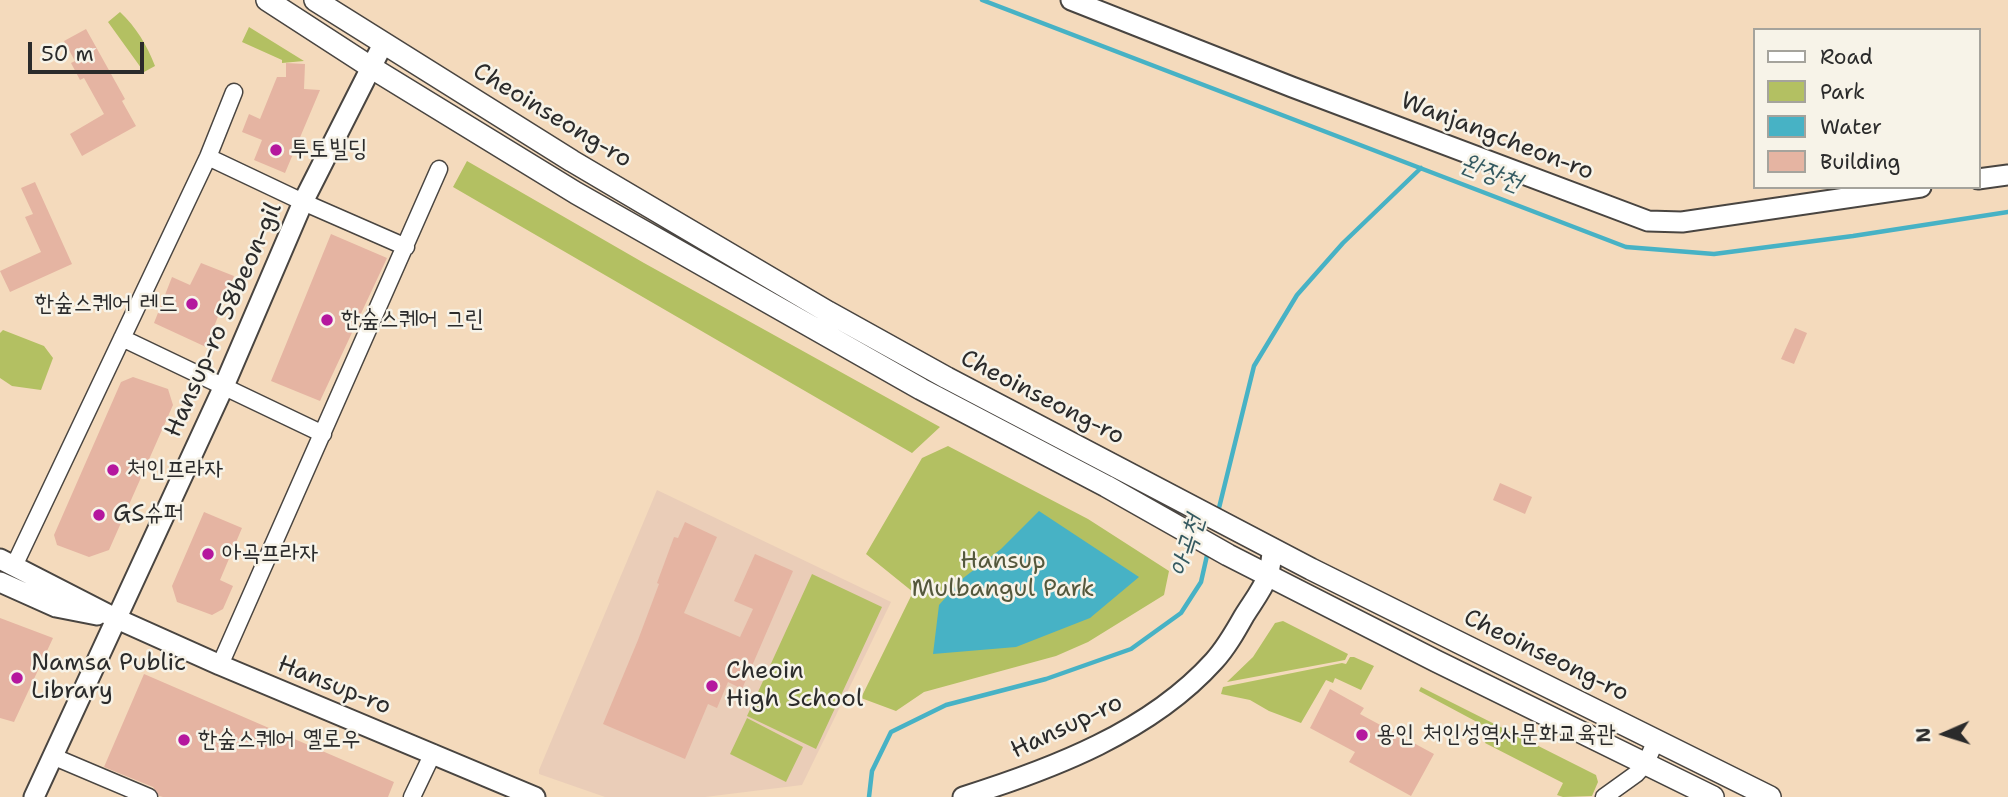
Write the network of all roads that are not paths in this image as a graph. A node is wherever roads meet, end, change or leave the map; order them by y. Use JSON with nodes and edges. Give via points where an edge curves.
{"nodes":[{"id":1,"x":267,"y":0,"type":"edge"},
{"id":2,"x":315,"y":0,"type":"edge"},
{"id":3,"x":1072,"y":0,"type":"edge"},
{"id":4,"x":383,"y":44,"type":"junction"},
{"id":5,"x":372,"y":68,"type":"junction"},
{"id":6,"x":234,"y":92,"type":"dead end"},
{"id":7,"x":208,"y":157,"type":"junction"},
{"id":8,"x":439,"y":169,"type":"dead end"},
{"id":9,"x":2008,"y":175,"type":"edge"},
{"id":10,"x":1980,"y":179,"type":"edge"},
{"id":11,"x":1907,"y":189,"type":"edge"},
{"id":12,"x":303,"y":202,"type":"junction"},
{"id":13,"x":405,"y":247,"type":"junction"},
{"id":14,"x":122,"y":338,"type":"junction"},
{"id":15,"x":224,"y":386,"type":"junction"},
{"id":16,"x":323,"y":434,"type":"junction"},
{"id":17,"x":1273,"y":548,"type":"junction"},
{"id":18,"x":7,"y":562,"type":"edge"},
{"id":19,"x":1268,"y":575,"type":"junction"},
{"id":20,"x":0,"y":582,"type":"edge"},
{"id":21,"x":116,"y":618,"type":"junction"},
{"id":22,"x":220,"y":665,"type":"junction"},
{"id":23,"x":1656,"y":740,"type":"junction"},
{"id":24,"x":433,"y":753,"type":"junction"},
{"id":25,"x":52,"y":756,"type":"junction"},
{"id":26,"x":1646,"y":763,"type":"junction"},
{"id":27,"x":34,"y":797,"type":"edge"},
{"id":28,"x":149,"y":797,"type":"edge"},
{"id":29,"x":412,"y":797,"type":"edge"},
{"id":30,"x":535,"y":797,"type":"edge"},
{"id":31,"x":963,"y":797,"type":"edge"},
{"id":32,"x":1604,"y":797,"type":"edge"},
{"id":33,"x":1713,"y":797,"type":"edge"},
{"id":34,"x":1770,"y":797,"type":"edge"}],
"edges":[{"from":1,"to":5,"type":"main road","name":"Cheoinseong-ro"},
{"from":2,"to":4,"type":"main road","name":"Cheoinseong-ro"},
{"from":3,"to":11,"type":"street","name":"Wanjangcheon-ro","via":[[1648,221],[1682,222]]},
{"from":4,"to":5,"type":"street","name":"Hansup-ro 58beon-gil"},
{"from":4,"to":17,"type":"main road","name":"Cheoinseong-ro","via":[[828,312]]},
{"from":5,"to":12,"type":"street","name":"Hansup-ro 58beon-gil"},
{"from":5,"to":19,"type":"main road","name":"Cheoinseong-ro","via":[[576,193],[921,389]]},
{"from":6,"to":7,"type":"street"},
{"from":7,"to":12,"type":"street"},
{"from":7,"to":14,"type":"street"},
{"from":8,"to":13,"type":"street"},
{"from":9,"to":10,"type":"street"},
{"from":12,"to":13,"type":"street"},
{"from":12,"to":15,"type":"street","name":"Hansup-ro 58beon-gil"},
{"from":13,"to":16,"type":"street"},
{"from":14,"to":15,"type":"street"},
{"from":14,"to":18,"type":"street"},
{"from":15,"to":16,"type":"street"},
{"from":15,"to":21,"type":"street","name":"Hansup-ro 58beon-gil"},
{"from":16,"to":22,"type":"street"},
{"from":17,"to":19,"type":"street","name":"Hansup-ro"},
{"from":17,"to":23,"type":"main road","name":"Cheoinseong-ro"},
{"from":18,"to":21,"type":"street","name":"Hansup-ro"},
{"from":19,"to":26,"type":"main road","name":"Cheoinseong-ro"},
{"from":19,"to":31,"type":"street","name":"Hansup-ro","via":[[1216,659],[1153,713],[1074,756]]},
{"from":20,"to":21,"type":"street","name":"Hansup-ro","via":[[56,607]]},
{"from":21,"to":22,"type":"street","name":"Hansup-ro"},
{"from":21,"to":25,"type":"street","name":"Hansup-ro 58beon-gil"},
{"from":22,"to":24,"type":"street","name":"Hansup-ro"},
{"from":23,"to":26,"type":"street"},
{"from":23,"to":34,"type":"main road","name":"Cheoinseong-ro"},
{"from":24,"to":29,"type":"street"},
{"from":24,"to":30,"type":"street","name":"Hansup-ro"},
{"from":25,"to":27,"type":"street","name":"Hansup-ro 58beon-gil"},
{"from":25,"to":28,"type":"street"},
{"from":26,"to":32,"type":"street"},
{"from":26,"to":33,"type":"main road","name":"Cheoinseong-ro"}]}
